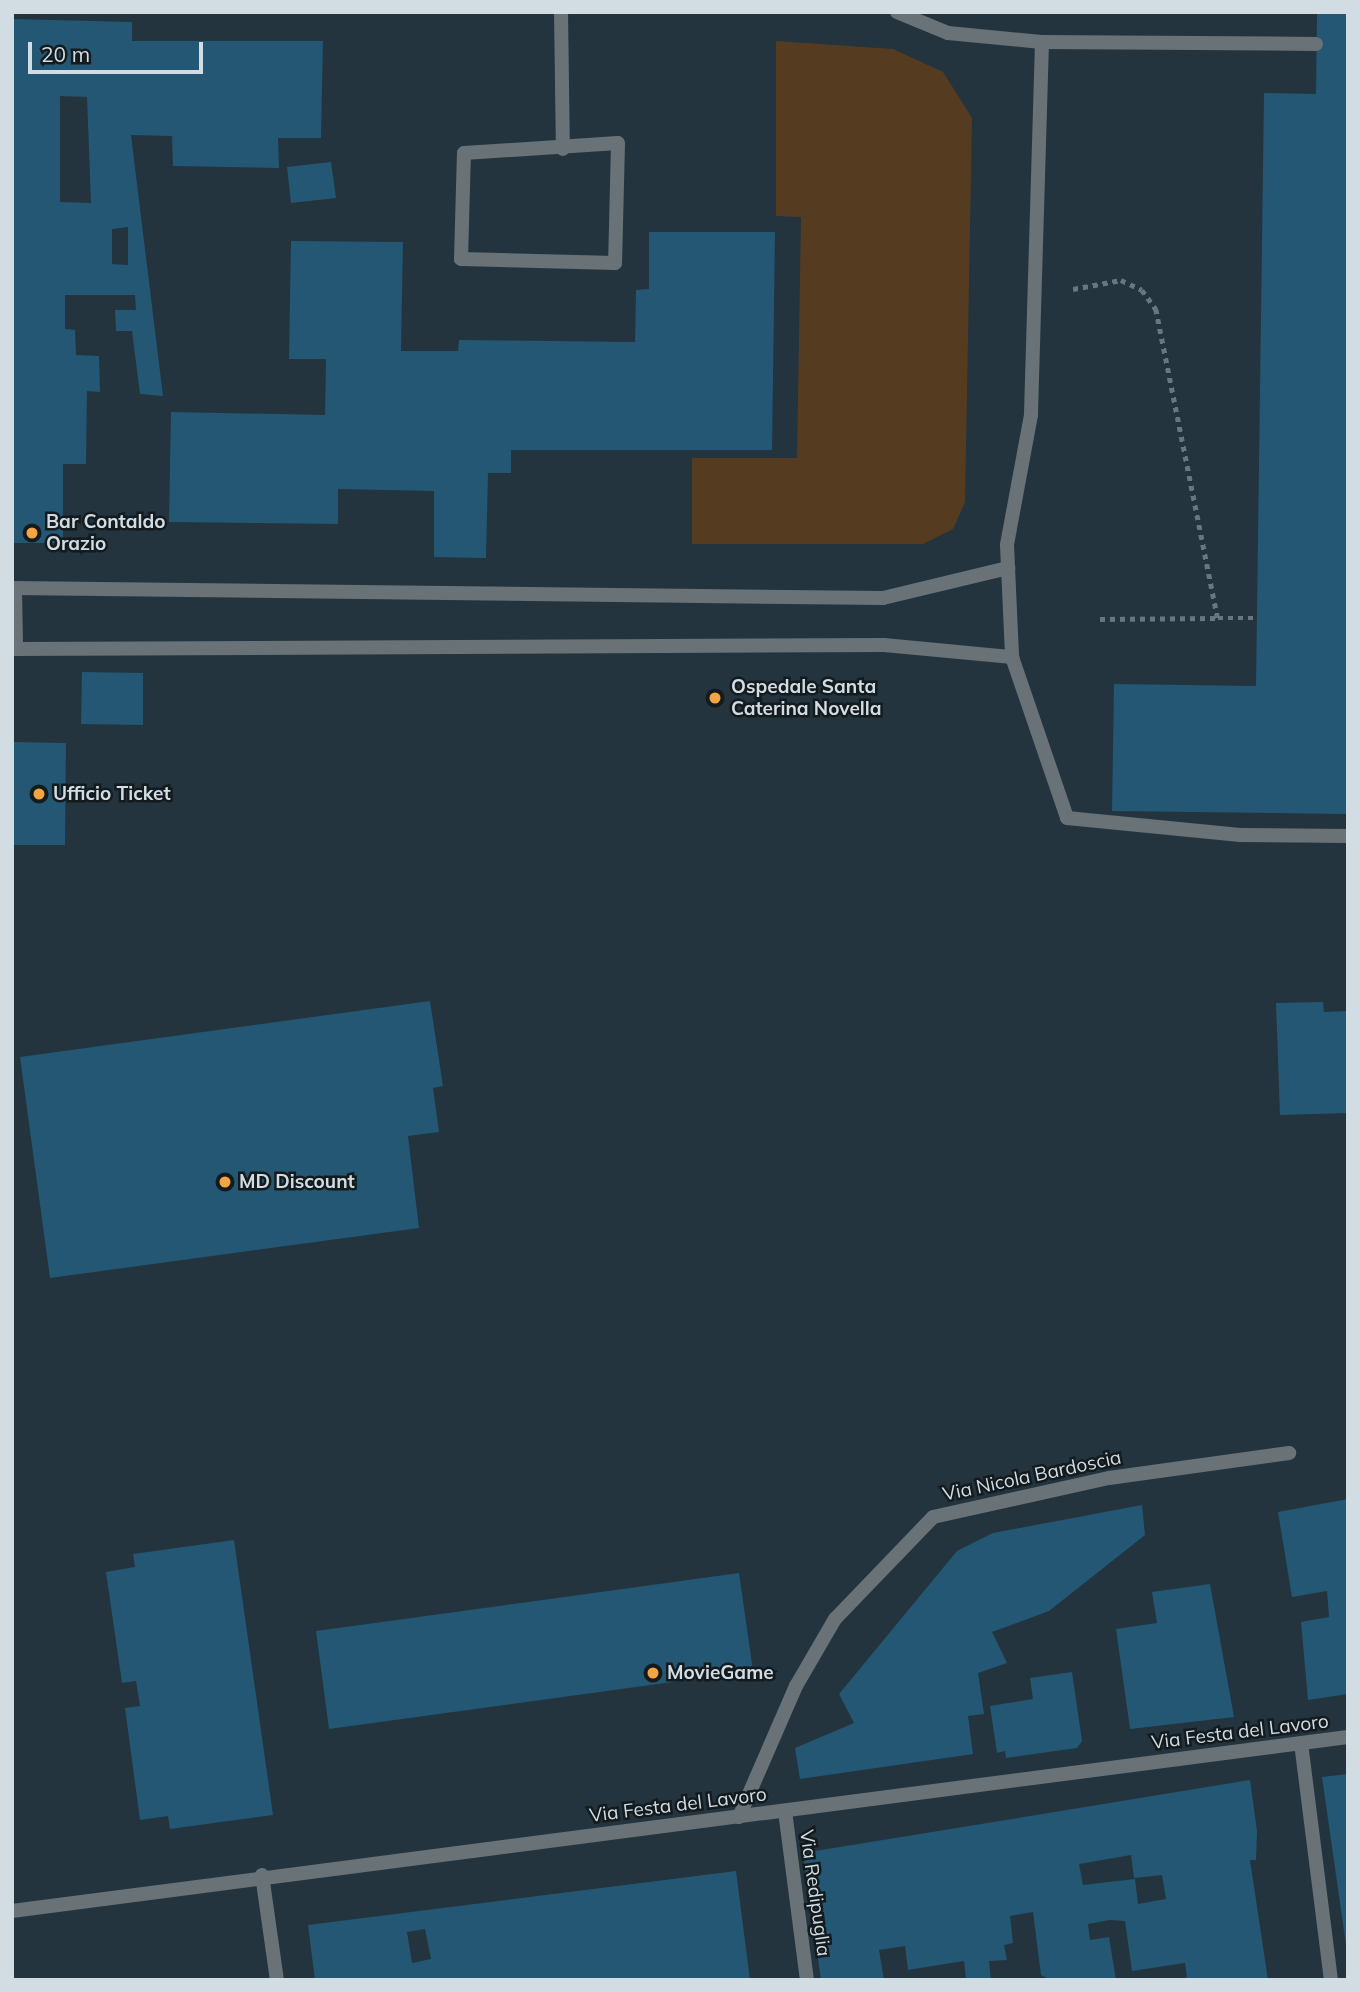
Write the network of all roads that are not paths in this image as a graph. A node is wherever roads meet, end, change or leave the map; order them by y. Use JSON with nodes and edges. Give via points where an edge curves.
{"nodes":[{"id":1,"x":561,"y":12,"type":"edge"},
{"id":2,"x":898,"y":12,"type":"edge"},
{"id":3,"x":1042,"y":42,"type":"junction"},
{"id":4,"x":1316,"y":44,"type":"dead end"},
{"id":5,"x":563,"y":149,"type":"junction"},
{"id":6,"x":1008,"y":568,"type":"junction"},
{"id":7,"x":13,"y":588,"type":"edge"},
{"id":8,"x":14,"y":648,"type":"edge"},
{"id":9,"x":1012,"y":657,"type":"junction"},
{"id":10,"x":1348,"y":836,"type":"edge"},
{"id":11,"x":1289,"y":1453,"type":"dead end"},
{"id":12,"x":1348,"y":1737,"type":"edge"},
{"id":13,"x":1301,"y":1743,"type":"junction"},
{"id":14,"x":785,"y":1811,"type":"junction"},
{"id":15,"x":740,"y":1817,"type":"junction"},
{"id":16,"x":261,"y":1875,"type":"junction"},
{"id":17,"x":12,"y":1911,"type":"edge"},
{"id":18,"x":277,"y":1980,"type":"edge"},
{"id":19,"x":807,"y":1980,"type":"edge"},
{"id":20,"x":1331,"y":1980,"type":"edge"}],
"edges":[{"from":1,"to":5,"type":"street"},
{"from":2,"to":3,"type":"street","via":[[948,33]]},
{"from":3,"to":4,"type":"street"},
{"from":3,"to":6,"type":"street","via":[[1031,415],[1007,545]]},
{"from":5,"to":5,"type":"street","via":[[464,153],[461,259],[615,263],[618,143]]},
{"from":6,"to":7,"type":"street","via":[[883,598]]},
{"from":6,"to":9,"type":"street"},
{"from":7,"to":8,"type":"street"},
{"from":8,"to":9,"type":"street","via":[[884,645]]},
{"from":9,"to":10,"type":"street","via":[[1067,818],[1240,835]]},
{"from":11,"to":15,"type":"street","name":"Via Nicola Bardoscia","via":[[1109,1478],[933,1517],[835,1619],[796,1686]]},
{"from":12,"to":13,"type":"street","name":"Via Festa del Lavoro"},
{"from":13,"to":14,"type":"street","name":"Via Festa del Lavoro"},
{"from":13,"to":20,"type":"street"},
{"from":14,"to":15,"type":"street","name":"Via Festa del Lavoro"},
{"from":14,"to":19,"type":"street","name":"Via Redipuglia"},
{"from":15,"to":16,"type":"street","name":"Via Festa del Lavoro"},
{"from":16,"to":17,"type":"street","name":"Via Festa del Lavoro"},
{"from":16,"to":18,"type":"street"}]}
